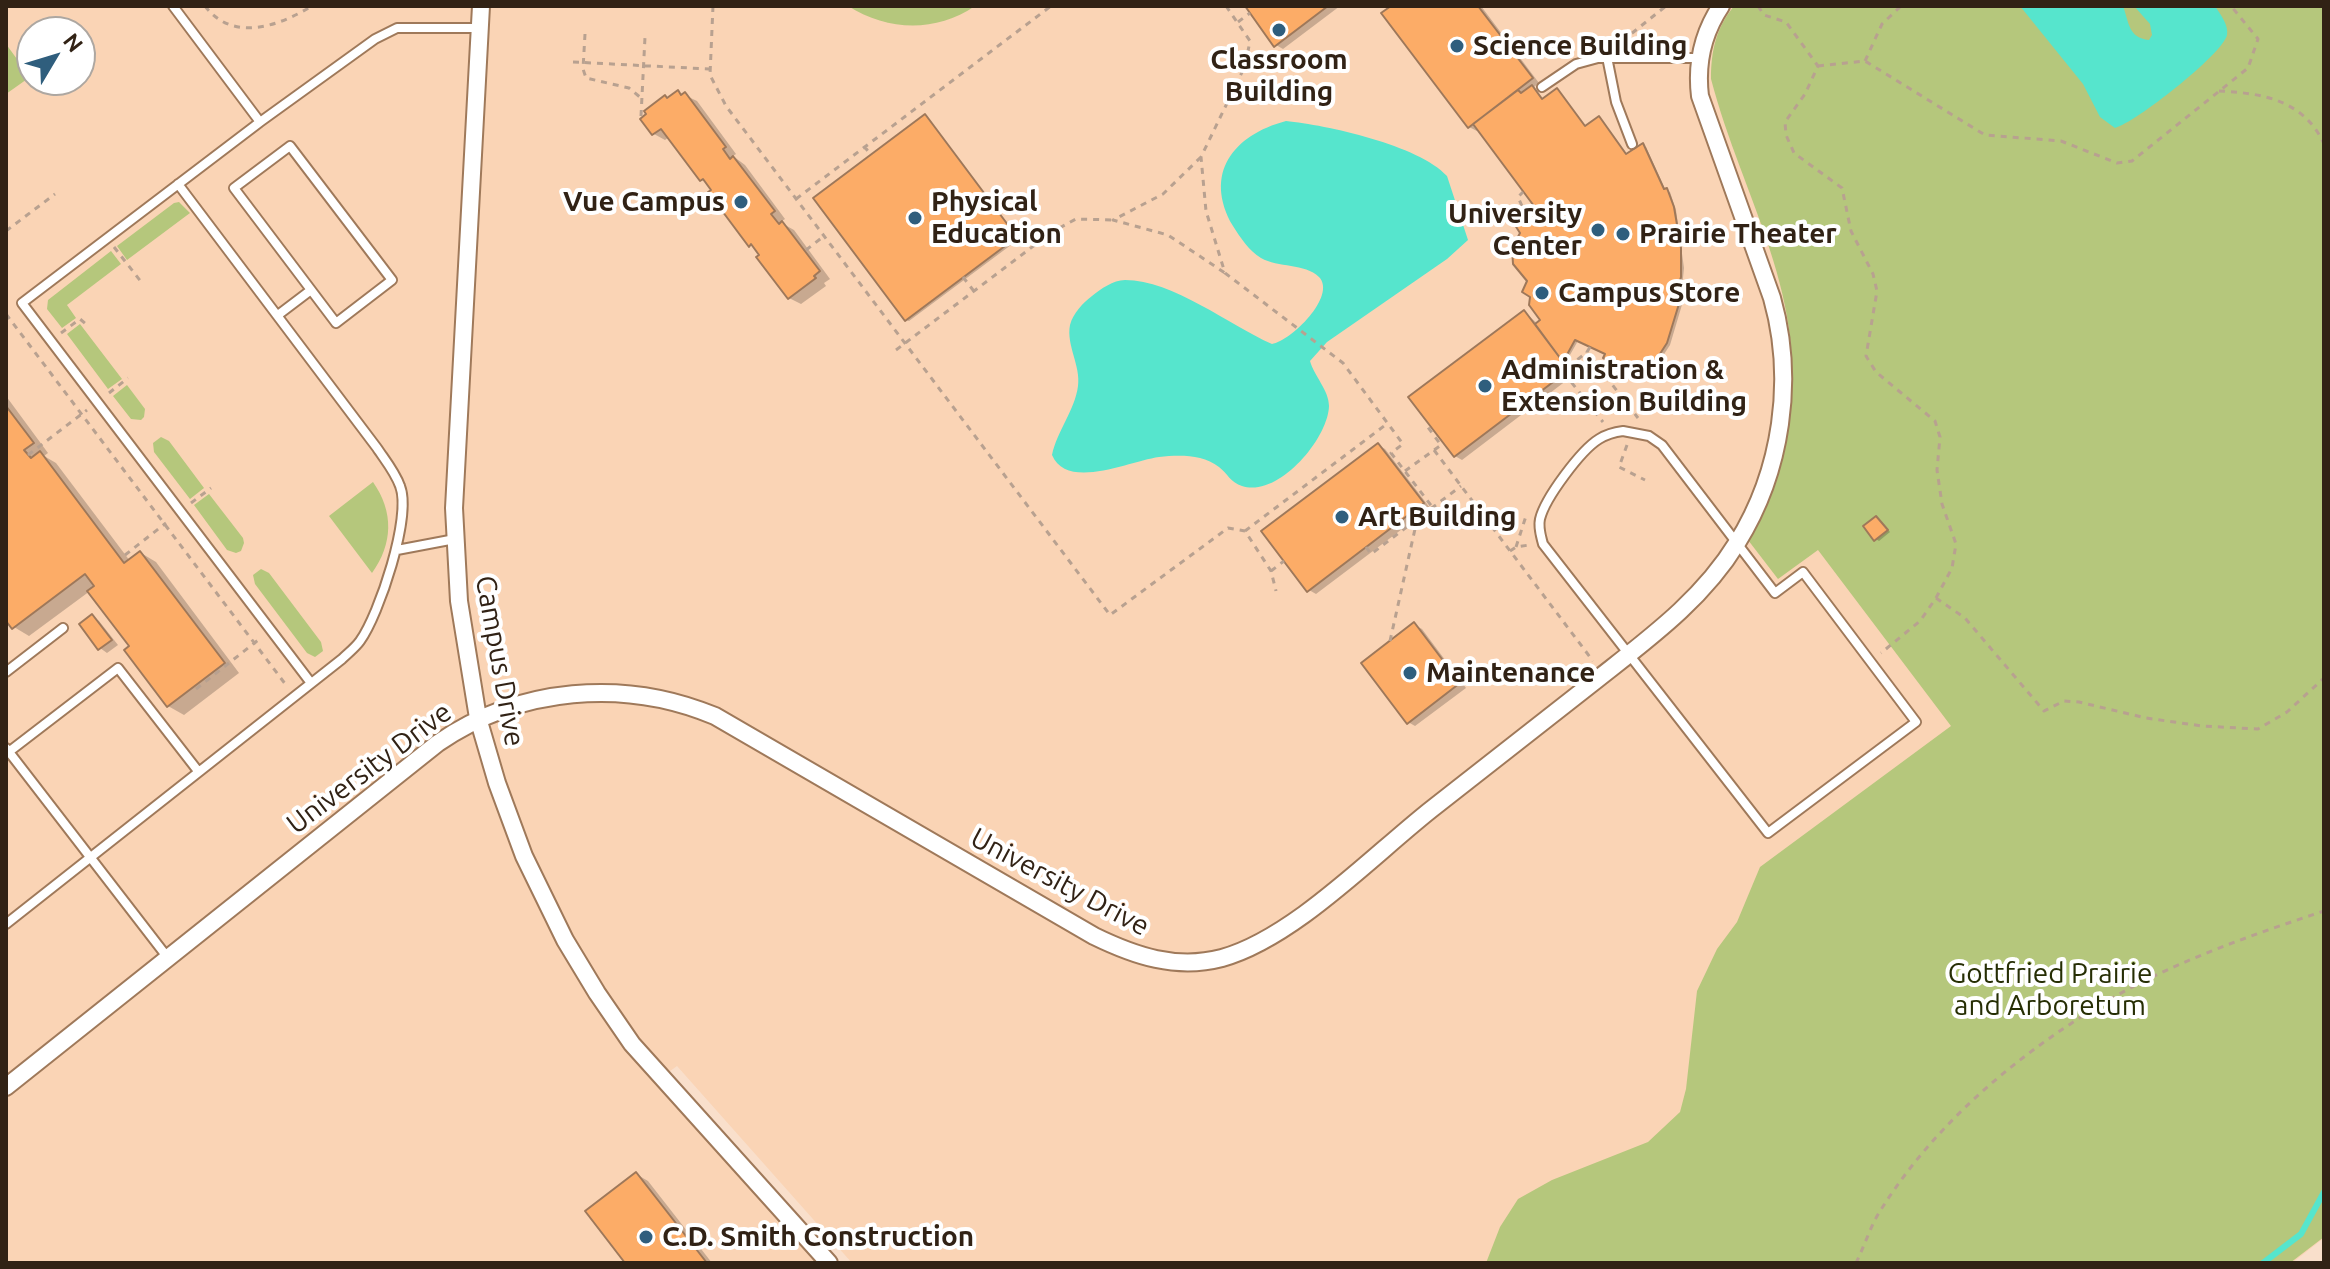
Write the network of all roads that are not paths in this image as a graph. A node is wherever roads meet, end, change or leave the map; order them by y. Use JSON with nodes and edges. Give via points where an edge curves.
{"nodes":[{"id":1,"x":173,"y":6,"type":"edge"},
{"id":2,"x":481,"y":6,"type":"edge"},
{"id":3,"x":1721,"y":6,"type":"edge"},
{"id":4,"x":480,"y":28,"type":"junction"},
{"id":5,"x":1607,"y":57,"type":"junction"},
{"id":6,"x":1700,"y":58,"type":"junction"},
{"id":7,"x":1542,"y":87,"type":"dead end"},
{"id":8,"x":260,"y":122,"type":"junction"},
{"id":9,"x":1632,"y":144,"type":"dead end"},
{"id":10,"x":178,"y":184,"type":"junction"},
{"id":11,"x":311,"y":290,"type":"junction"},
{"id":12,"x":278,"y":315,"type":"junction"},
{"id":13,"x":455,"y":539,"type":"junction"},
{"id":14,"x":1737,"y":543,"type":"junction"},
{"id":15,"x":397,"y":550,"type":"junction"},
{"id":16,"x":63,"y":628,"type":"dead end"},
{"id":17,"x":1630,"y":654,"type":"junction"},
{"id":18,"x":6,"y":672,"type":"edge"},
{"id":19,"x":311,"y":683,"type":"junction"},
{"id":20,"x":478,"y":718,"type":"junction"},
{"id":21,"x":7,"y":751,"type":"edge"},
{"id":22,"x":198,"y":771,"type":"junction"},
{"id":23,"x":91,"y":858,"type":"junction"},
{"id":24,"x":6,"y":924,"type":"edge"},
{"id":25,"x":168,"y":958,"type":"junction"},
{"id":26,"x":6,"y":1087,"type":"edge"},
{"id":27,"x":829,"y":1263,"type":"edge"}],
"edges":[{"from":1,"to":8,"type":"lane"},
{"from":2,"to":4,"type":"street","name":"Campus Drive"},
{"from":3,"to":6,"type":"street","name":"University Drive"},
{"from":4,"to":8,"type":"lane","via":[[397,28]]},
{"from":4,"to":13,"type":"street","name":"Campus Drive"},
{"from":5,"to":6,"type":"lane"},
{"from":5,"to":7,"type":"lane","via":[[1576,64]]},
{"from":5,"to":9,"type":"lane","via":[[1620,118]]},
{"from":6,"to":14,"type":"street","name":"University Drive","via":[[1701,103],[1772,298],[1783,364],[1772,461]]},
{"from":8,"to":10,"type":"lane"},
{"from":10,"to":12,"type":"lane"},
{"from":10,"to":19,"type":"lane","via":[[22,303]]},
{"from":11,"to":11,"type":"lane","via":[[234,188],[290,146],[392,280],[336,323]]},
{"from":11,"to":12,"type":"lane"},
{"from":12,"to":15,"type":"lane","via":[[401,487]]},
{"from":13,"to":15,"type":"lane"},
{"from":13,"to":20,"type":"street","name":"Campus Drive"},
{"from":14,"to":17,"type":"street","name":"University Drive","via":[[1703,589]]},
{"from":14,"to":17,"type":"lane","via":[[1662,445],[1649,436],[1609,434],[1586,449],[1552,495],[1539,527],[1543,544]]},
{"from":14,"to":17,"type":"lane","via":[[1775,593],[1803,572],[1916,722],[1768,833]]},
{"from":15,"to":19,"type":"lane","via":[[360,641]]},
{"from":16,"to":18,"type":"lane"},
{"from":17,"to":20,"type":"street","name":"University Drive","via":[[1283,928],[1219,959],[1184,963],[1147,958],[1094,936],[744,730],[678,701],[592,693],[504,707]]},
{"from":19,"to":22,"type":"lane"},
{"from":20,"to":25,"type":"street","name":"University Drive","via":[[438,743]]},
{"from":20,"to":27,"type":"street","name":"Campus Drive","via":[[524,856],[597,993],[632,1044]]},
{"from":21,"to":22,"type":"lane","via":[[118,668]]},
{"from":21,"to":23,"type":"lane"},
{"from":22,"to":23,"type":"lane"},
{"from":23,"to":24,"type":"lane"},
{"from":23,"to":25,"type":"lane"},
{"from":25,"to":26,"type":"street","name":"University Drive"}]}
